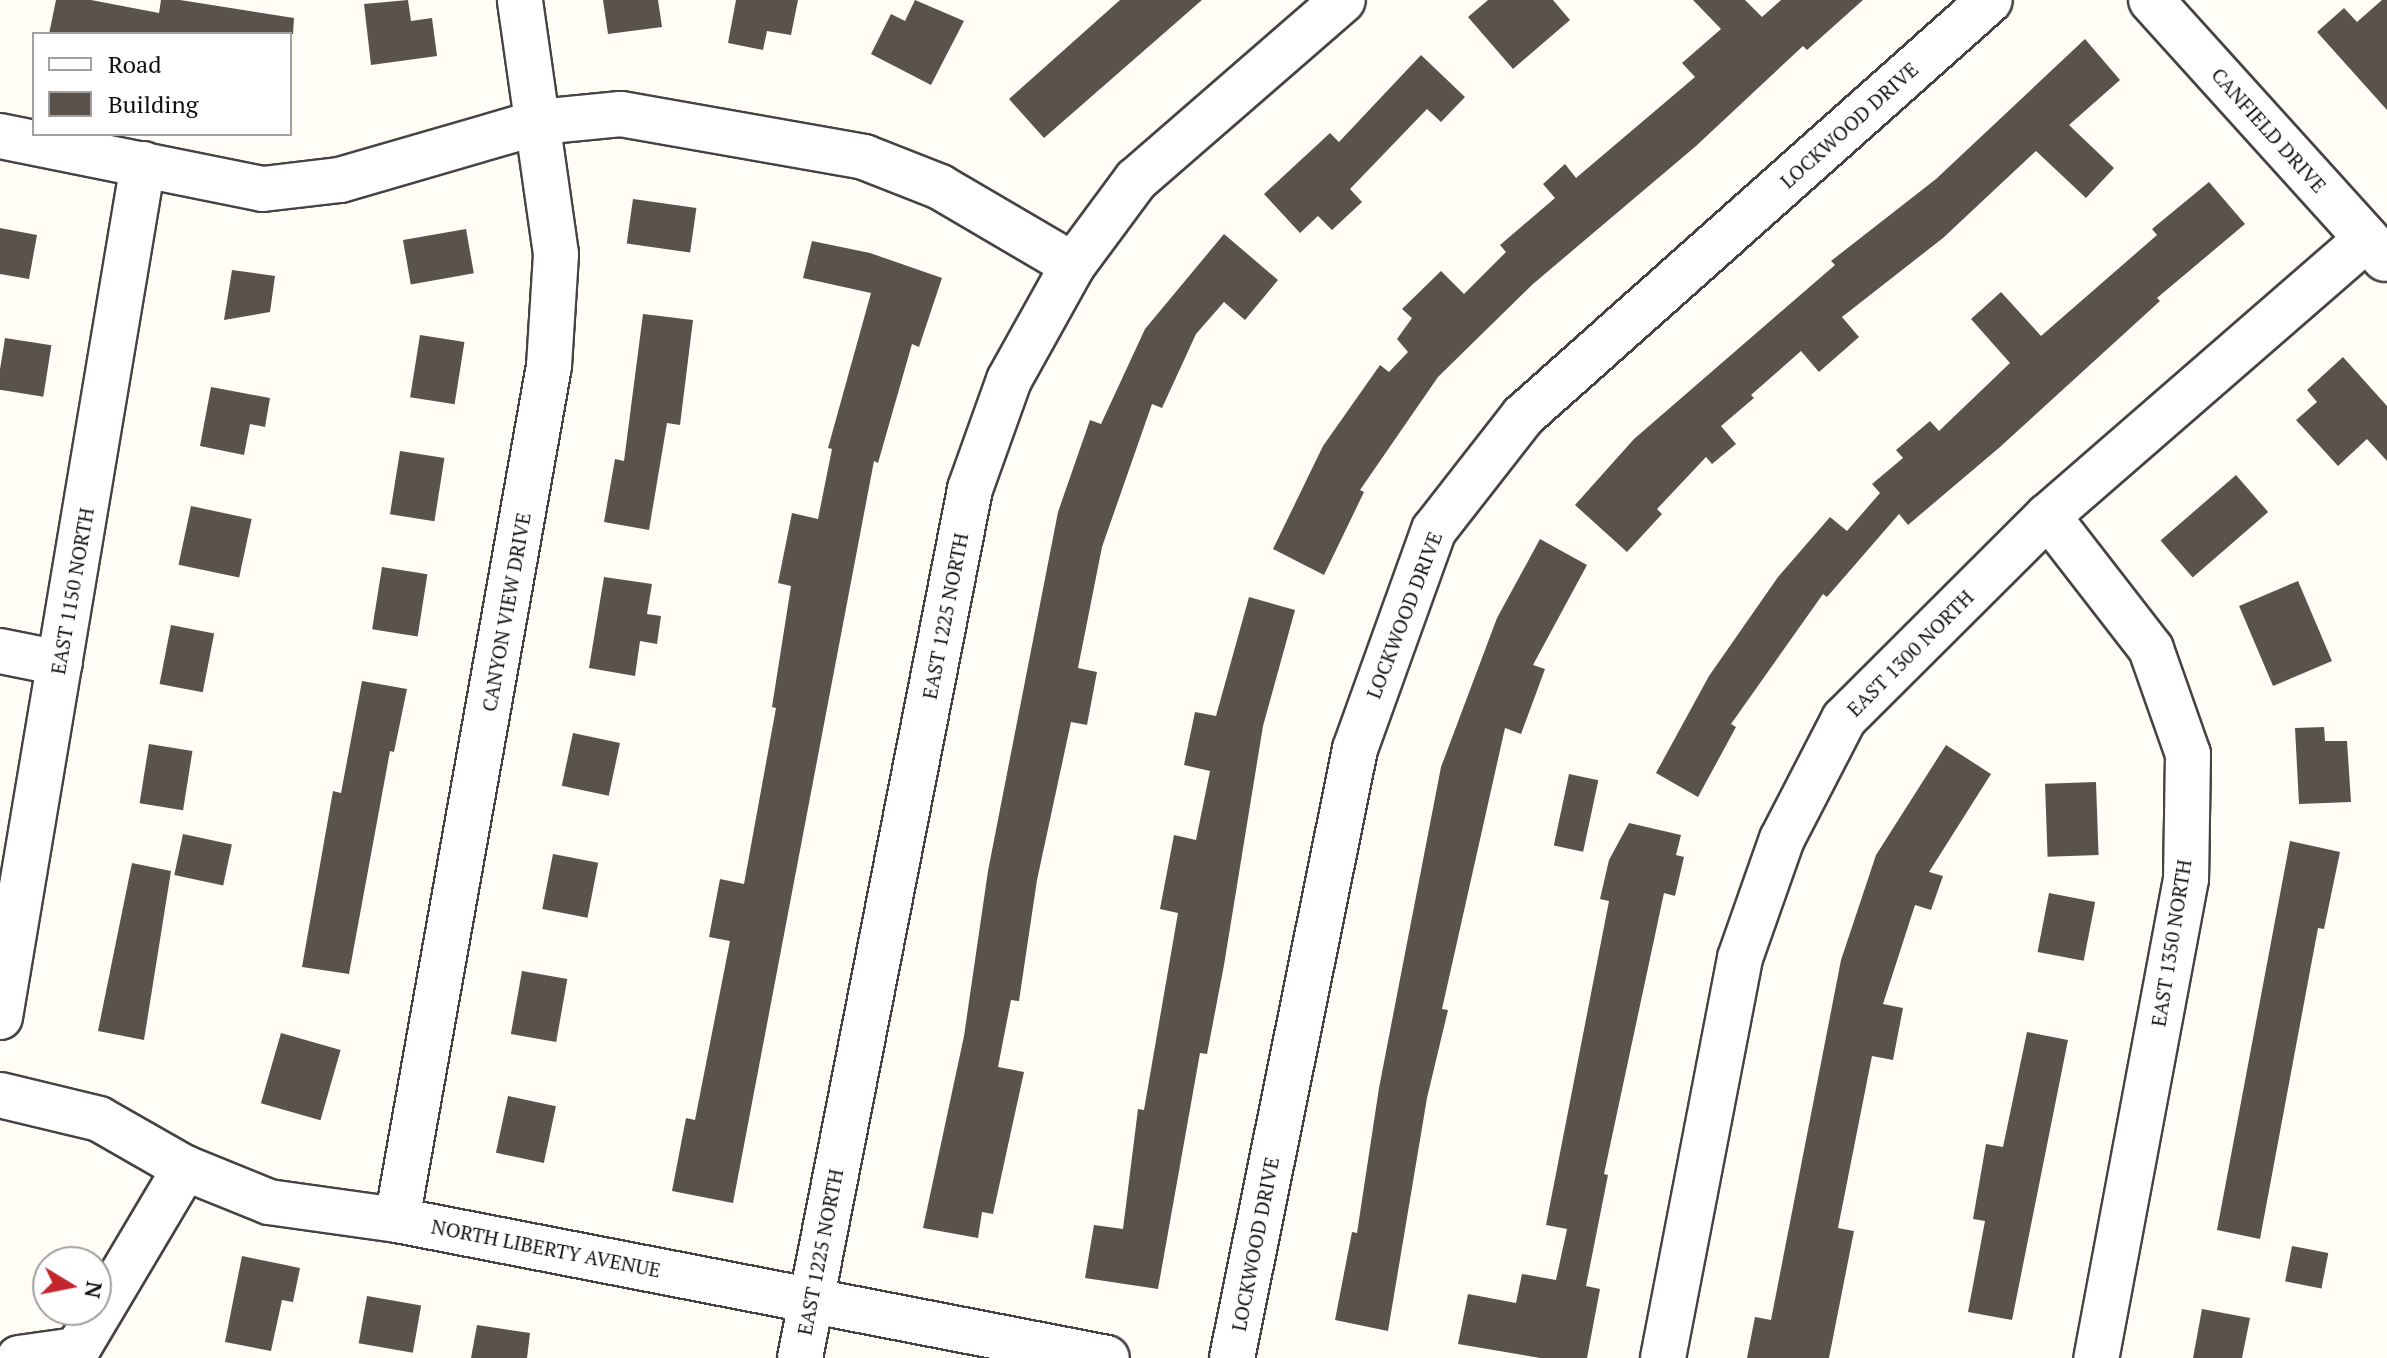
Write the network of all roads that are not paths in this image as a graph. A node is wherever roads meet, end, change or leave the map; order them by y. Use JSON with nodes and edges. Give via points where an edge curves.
{"nodes":[{"id":1,"x":520,"y":0,"type":"edge"},
{"id":2,"x":1343,"y":0,"type":"edge"},
{"id":3,"x":1990,"y":0,"type":"edge"},
{"id":4,"x":2151,"y":0,"type":"edge"},
{"id":5,"x":539,"y":122,"type":"junction"},
{"id":6,"x":0,"y":136,"type":"edge"},
{"id":7,"x":143,"y":164,"type":"junction"},
{"id":8,"x":2377,"y":250,"type":"edge"},
{"id":9,"x":1073,"y":265,"type":"junction"},
{"id":10,"x":2048,"y":516,"type":"junction"},
{"id":11,"x":0,"y":651,"type":"edge"},
{"id":12,"x":60,"y":663,"type":"junction"},
{"id":13,"x":0,"y":1017,"type":"edge"},
{"id":14,"x":0,"y":1095,"type":"edge"},
{"id":15,"x":185,"y":1168,"type":"junction"},
{"id":16,"x":397,"y":1220,"type":"junction"},
{"id":17,"x":811,"y":1298,"type":"junction"},
{"id":18,"x":19,"y":1358,"type":"edge"},
{"id":19,"x":800,"y":1358,"type":"edge"},
{"id":20,"x":1107,"y":1358,"type":"edge"},
{"id":21,"x":1232,"y":1358,"type":"edge"},
{"id":22,"x":1663,"y":1358,"type":"edge"},
{"id":23,"x":2096,"y":1358,"type":"edge"}],
"edges":[{"from":1,"to":5,"type":"street","name":"CANYON VIEW DRIVE"},
{"from":2,"to":9,"type":"street","name":"EAST 1225 NORTH","via":[[1136,180]]},
{"from":3,"to":21,"type":"street","name":"LOCKWOOD DRIVE","via":[[1523,416],[1434,530],[1388,645],[1355,749]]},
{"from":4,"to":8,"type":"street","name":"CANFIELD DRIVE"},
{"from":5,"to":7,"type":"street","via":[[340,180],[263,189]]},
{"from":5,"to":9,"type":"street","via":[[621,114],[864,157],[940,187]]},
{"from":5,"to":16,"type":"street","name":"CANYON VIEW DRIVE","via":[[556,254],[549,366]]},
{"from":6,"to":7,"type":"street"},
{"from":7,"to":12,"type":"street","name":"EAST 1150 NORTH"},
{"from":8,"to":10,"type":"street","name":"EAST 1300 NORTH"},
{"from":9,"to":17,"type":"street","name":"EAST 1225 NORTH","via":[[1009,380],[970,489]]},
{"from":10,"to":22,"type":"street","name":"EAST 1300 NORTH","via":[[1844,719],[1782,839],[1740,958]]},
{"from":10,"to":23,"type":"street","name":"EAST 1350 NORTH","via":[[2151,649],[2188,754],[2186,879]]},
{"from":11,"to":12,"type":"street"},
{"from":12,"to":13,"type":"street","name":"EAST 1150 NORTH"},
{"from":14,"to":15,"type":"street","name":"NORTH LIBERTY AVENUE","via":[[99,1119]]},
{"from":15,"to":16,"type":"street","name":"NORTH LIBERTY AVENUE","via":[[269,1202]]},
{"from":15,"to":18,"type":"street","via":[[77,1350]]},
{"from":16,"to":17,"type":"street","name":"NORTH LIBERTY AVENUE"},
{"from":17,"to":19,"type":"street","name":"EAST 1225 NORTH"},
{"from":17,"to":20,"type":"street","name":"NORTH LIBERTY AVENUE"}]}
